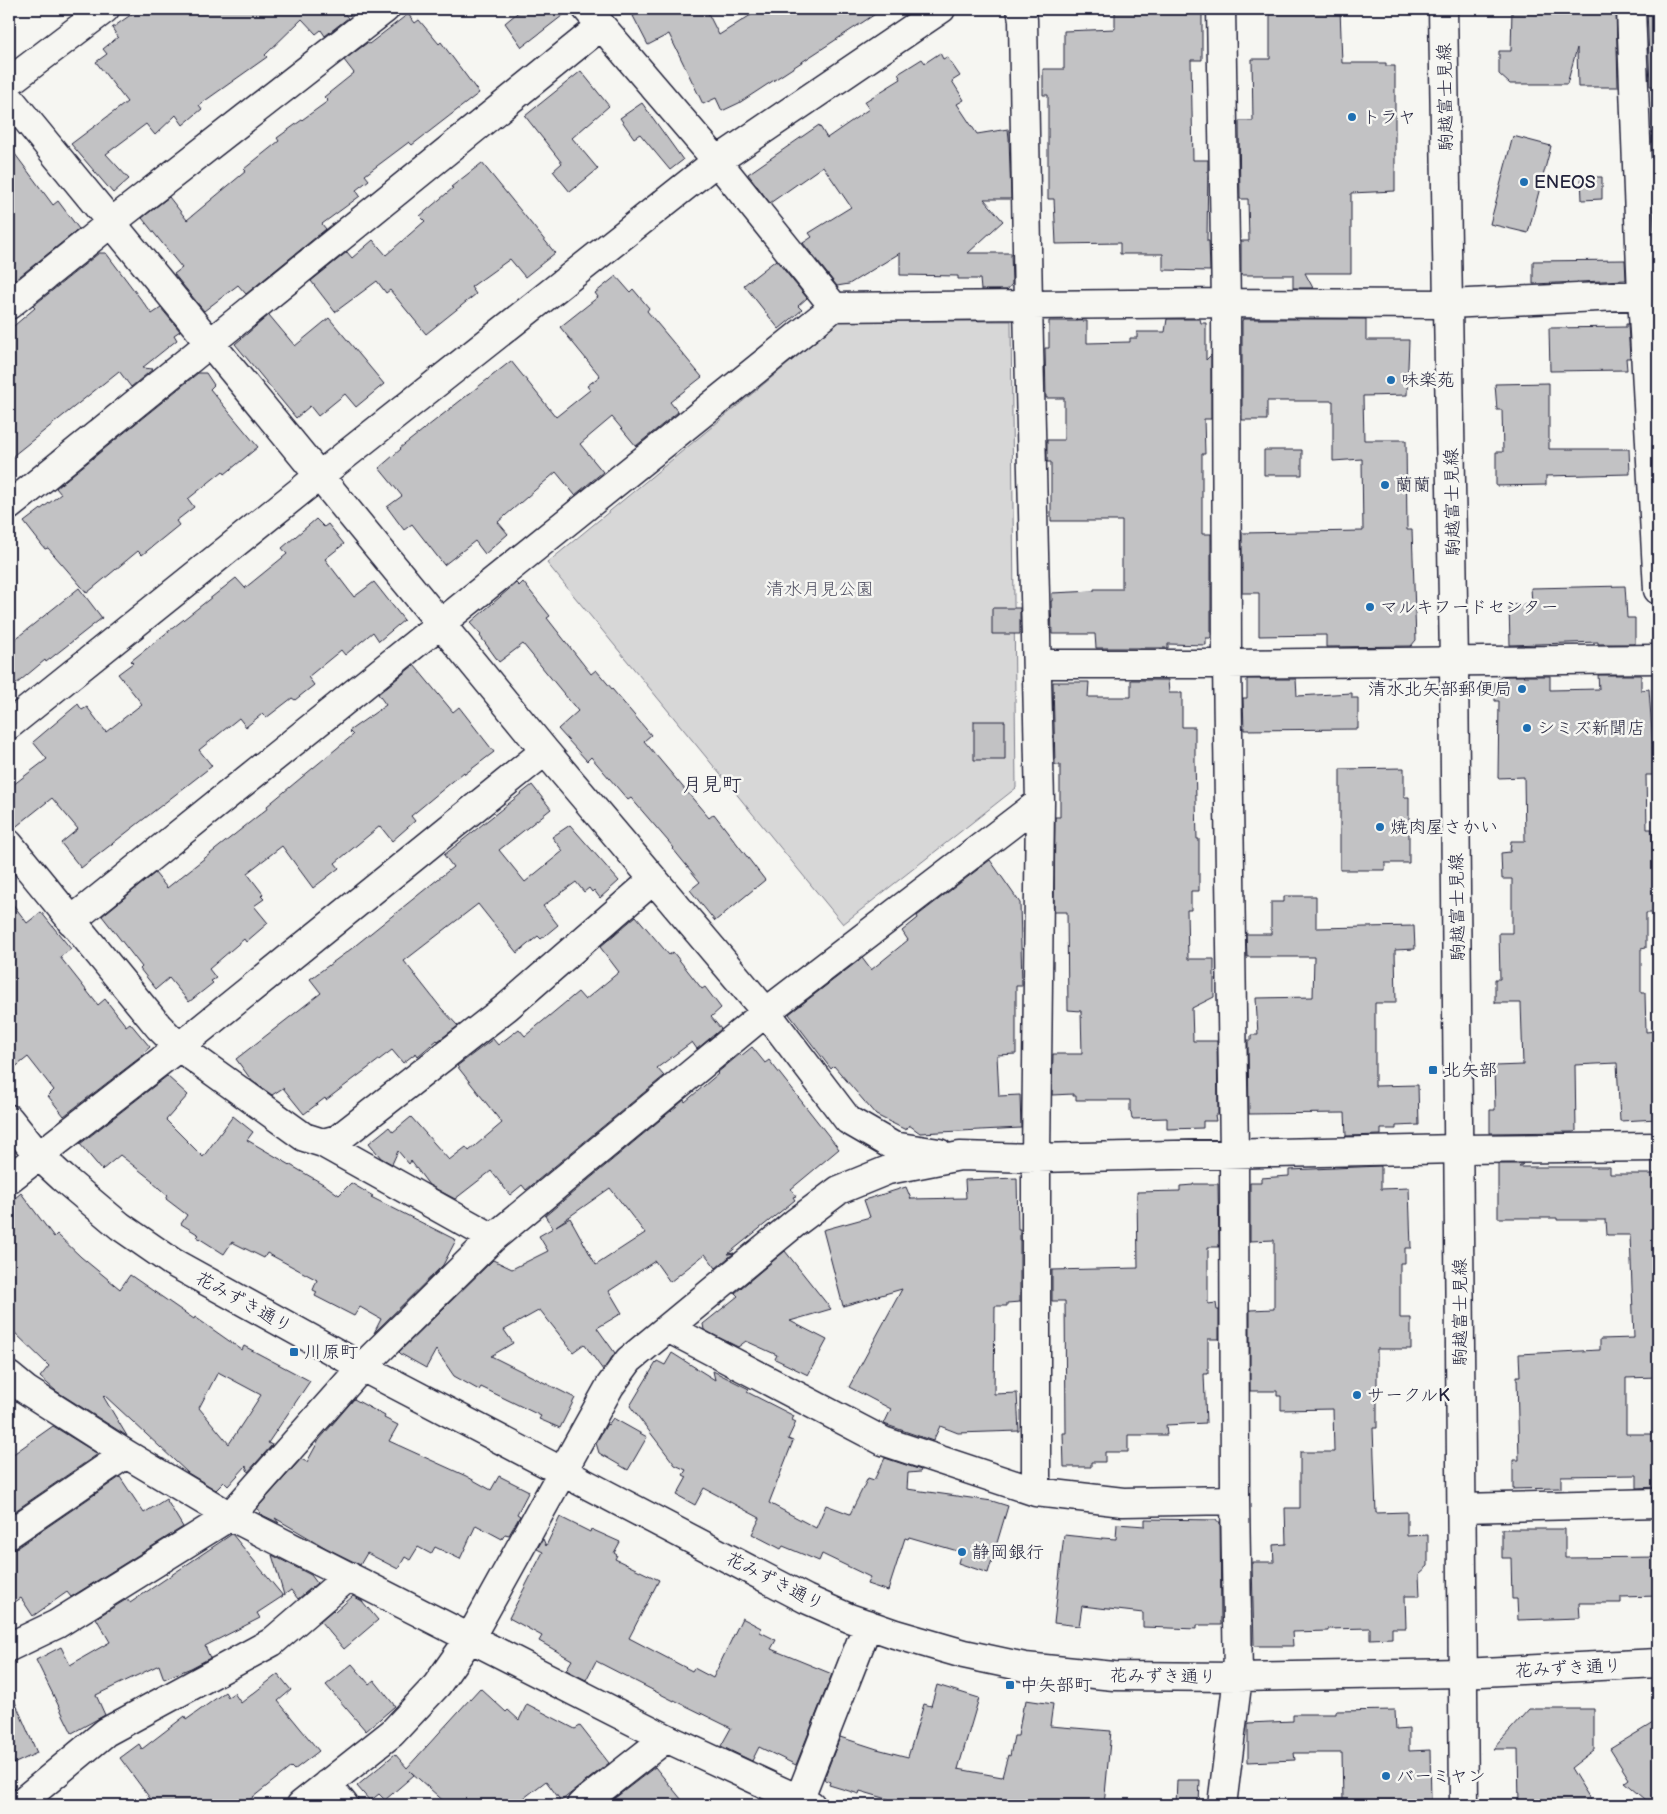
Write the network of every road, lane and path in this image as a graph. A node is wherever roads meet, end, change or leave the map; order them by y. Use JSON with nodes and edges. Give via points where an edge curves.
{"nodes":[{"id":1,"x":105,"y":9,"type":"edge"},
{"id":2,"x":385,"y":9,"type":"edge"},
{"id":3,"x":941,"y":9,"type":"edge"},
{"id":4,"x":1020,"y":9,"type":"edge"},
{"id":5,"x":1221,"y":9,"type":"edge"},
{"id":6,"x":1443,"y":9,"type":"edge"},
{"id":7,"x":1631,"y":9,"type":"edge"},
{"id":8,"x":594,"y":17,"type":"edge"},
{"id":9,"x":9,"y":82,"type":"edge"},
{"id":10,"x":9,"y":98,"type":"edge"},
{"id":11,"x":716,"y":161,"type":"junction"},
{"id":12,"x":112,"y":222,"type":"junction"},
{"id":13,"x":1650,"y":293,"type":"edge"},
{"id":14,"x":1226,"y":303,"type":"junction"},
{"id":15,"x":1448,"y":304,"type":"junction"},
{"id":16,"x":9,"y":305,"type":"edge"},
{"id":17,"x":1028,"y":305,"type":"junction"},
{"id":18,"x":834,"y":307,"type":"junction"},
{"id":19,"x":210,"y":344,"type":"junction"},
{"id":20,"x":319,"y":476,"type":"junction"},
{"id":21,"x":9,"y":506,"type":"edge"},
{"id":22,"x":1658,"y":590,"type":"edge"},
{"id":23,"x":440,"y":623,"type":"junction"},
{"id":24,"x":1658,"y":659,"type":"edge"},
{"id":25,"x":1454,"y":662,"type":"junction"},
{"id":26,"x":1037,"y":664,"type":"junction"},
{"id":27,"x":1227,"y":664,"type":"junction"},
{"id":28,"x":9,"y":725,"type":"edge"},
{"id":29,"x":545,"y":751,"type":"junction"},
{"id":30,"x":1040,"y":802,"type":"junction"},
{"id":31,"x":9,"y":844,"type":"edge"},
{"id":32,"x":653,"y":880,"type":"junction"},
{"id":33,"x":71,"y":920,"type":"junction"},
{"id":34,"x":766,"y":1012,"type":"junction"},
{"id":35,"x":179,"y":1047,"type":"junction"},
{"id":36,"x":9,"y":1119,"type":"edge"},
{"id":37,"x":323,"y":1143,"type":"junction"},
{"id":38,"x":1658,"y":1147,"type":"edge"},
{"id":39,"x":1459,"y":1149,"type":"junction"},
{"id":40,"x":1234,"y":1153,"type":"junction"},
{"id":41,"x":38,"y":1155,"type":"junction"},
{"id":42,"x":960,"y":1156,"type":"junction"},
{"id":43,"x":1036,"y":1158,"type":"junction"},
{"id":44,"x":9,"y":1179,"type":"edge"},
{"id":45,"x":493,"y":1238,"type":"junction"},
{"id":46,"x":668,"y":1328,"type":"junction"},
{"id":47,"x":362,"y":1367,"type":"junction"},
{"id":48,"x":15,"y":1390,"type":"edge"},
{"id":49,"x":126,"y":1454,"type":"junction"},
{"id":50,"x":563,"y":1473,"type":"junction"},
{"id":51,"x":1036,"y":1492,"type":"junction"},
{"id":52,"x":1235,"y":1500,"type":"junction"},
{"id":53,"x":1658,"y":1504,"type":"edge"},
{"id":54,"x":1462,"y":1508,"type":"junction"},
{"id":55,"x":230,"y":1516,"type":"junction"},
{"id":56,"x":9,"y":1534,"type":"edge"},
{"id":57,"x":349,"y":1576,"type":"junction"},
{"id":58,"x":868,"y":1624,"type":"junction"},
{"id":59,"x":470,"y":1638,"type":"junction"},
{"id":60,"x":9,"y":1647,"type":"edge"},
{"id":61,"x":1658,"y":1663,"type":"edge"},
{"id":62,"x":1462,"y":1673,"type":"junction"},
{"id":63,"x":1238,"y":1677,"type":"junction"},
{"id":64,"x":666,"y":1738,"type":"junction"},
{"id":65,"x":327,"y":1784,"type":"junction"},
{"id":66,"x":803,"y":1804,"type":"edge"},
{"id":67,"x":18,"y":1805,"type":"edge"},
{"id":68,"x":301,"y":1805,"type":"edge"},
{"id":69,"x":344,"y":1805,"type":"edge"},
{"id":70,"x":581,"y":1805,"type":"edge"},
{"id":71,"x":1222,"y":1805,"type":"edge"},
{"id":72,"x":1464,"y":1805,"type":"edge"}],
"edges":[{"from":1,"to":9,"type":"street"},
{"from":2,"to":12,"type":"street"},
{"from":3,"to":11,"type":"street"},
{"from":4,"to":17,"type":"street","via":[[1024,20]]},
{"from":5,"to":14,"type":"street"},
{"from":6,"to":15,"type":"street","name":"駒越富士見線"},
{"from":7,"to":13,"type":"street"},
{"from":8,"to":11,"type":"street"},
{"from":8,"to":19,"type":"street"},
{"from":10,"to":12,"type":"street"},
{"from":11,"to":18,"type":"street"},
{"from":11,"to":20,"type":"street"},
{"from":12,"to":16,"type":"street"},
{"from":12,"to":19,"type":"street"},
{"from":13,"to":15,"type":"street"},
{"from":13,"to":22,"type":"street"},
{"from":14,"to":15,"type":"street"},
{"from":14,"to":17,"type":"street"},
{"from":14,"to":27,"type":"street"},
{"from":15,"to":25,"type":"street","name":"駒越富士見線"},
{"from":17,"to":18,"type":"street"},
{"from":17,"to":26,"type":"street"},
{"from":18,"to":23,"type":"street"},
{"from":19,"to":20,"type":"street"},
{"from":19,"to":21,"type":"street"},
{"from":20,"to":23,"type":"street"},
{"from":20,"to":28,"type":"street"},
{"from":23,"to":29,"type":"street"},
{"from":23,"to":33,"type":"street"},
{"from":24,"to":25,"type":"street"},
{"from":25,"to":27,"type":"street"},
{"from":25,"to":39,"type":"street","name":"駒越富士見線"},
{"from":26,"to":27,"type":"street"},
{"from":26,"to":30,"type":"street"},
{"from":27,"to":40,"type":"street"},
{"from":29,"to":32,"type":"street"},
{"from":29,"to":35,"type":"street"},
{"from":30,"to":34,"type":"street"},
{"from":30,"to":43,"type":"street"},
{"from":31,"to":33,"type":"street"},
{"from":32,"to":34,"type":"street"},
{"from":32,"to":37,"type":"street","via":[[507,1007],[338,1139]]},
{"from":33,"to":35,"type":"street","via":[[158,1027]]},
{"from":34,"to":42,"type":"street","via":[[848,1120],[892,1146]]},
{"from":34,"to":45,"type":"street"},
{"from":35,"to":37,"type":"street","via":[[304,1137]]},
{"from":35,"to":41,"type":"street"},
{"from":36,"to":41,"type":"street","name":"花みずき通り"},
{"from":37,"to":45,"type":"street"},
{"from":38,"to":39,"type":"street"},
{"from":39,"to":40,"type":"street"},
{"from":39,"to":54,"type":"street","name":"駒越富士見線"},
{"from":40,"to":43,"type":"street"},
{"from":40,"to":52,"type":"street"},
{"from":41,"to":44,"type":"street"},
{"from":41,"to":47,"type":"street","name":"花みずき通り","via":[[120,1226],[172,1262]]},
{"from":42,"to":43,"type":"street"},
{"from":42,"to":46,"type":"street","via":[[888,1170],[838,1190]]},
{"from":43,"to":51,"type":"street"},
{"from":45,"to":47,"type":"street"},
{"from":46,"to":50,"type":"street","via":[[628,1360],[610,1386]]},
{"from":46,"to":51,"type":"street","via":[[882,1441]]},
{"from":47,"to":50,"type":"street","name":"花みずき通り"},
{"from":47,"to":55,"type":"street"},
{"from":48,"to":49,"type":"street"},
{"from":49,"to":55,"type":"street"},
{"from":49,"to":56,"type":"street"},
{"from":50,"to":58,"type":"street","name":"花みずき通り","via":[[806,1599]]},
{"from":50,"to":59,"type":"street"},
{"from":51,"to":52,"type":"street","via":[[1123,1502]]},
{"from":52,"to":63,"type":"street"},
{"from":53,"to":54,"type":"street"},
{"from":54,"to":62,"type":"street","name":"駒越富士見線"},
{"from":55,"to":57,"type":"street"},
{"from":55,"to":60,"type":"street","via":[[57,1624]]},
{"from":57,"to":59,"type":"street"},
{"from":57,"to":67,"type":"street","via":[[272,1642],[106,1732]]},
{"from":58,"to":63,"type":"street","name":"花みずき通り","via":[[964,1654],[1024,1667],[1114,1676]]},
{"from":58,"to":66,"type":"street"},
{"from":59,"to":64,"type":"street"},
{"from":59,"to":65,"type":"street","via":[[437,1685],[392,1733]]},
{"from":61,"to":62,"type":"street","name":"花みずき通り"},
{"from":62,"to":63,"type":"street","name":"花みずき通り"},
{"from":62,"to":72,"type":"street","name":"駒越富士見線"},
{"from":63,"to":71,"type":"street"},
{"from":64,"to":66,"type":"street"},
{"from":64,"to":70,"type":"street"},
{"from":65,"to":68,"type":"street"},
{"from":65,"to":69,"type":"street"}]}
